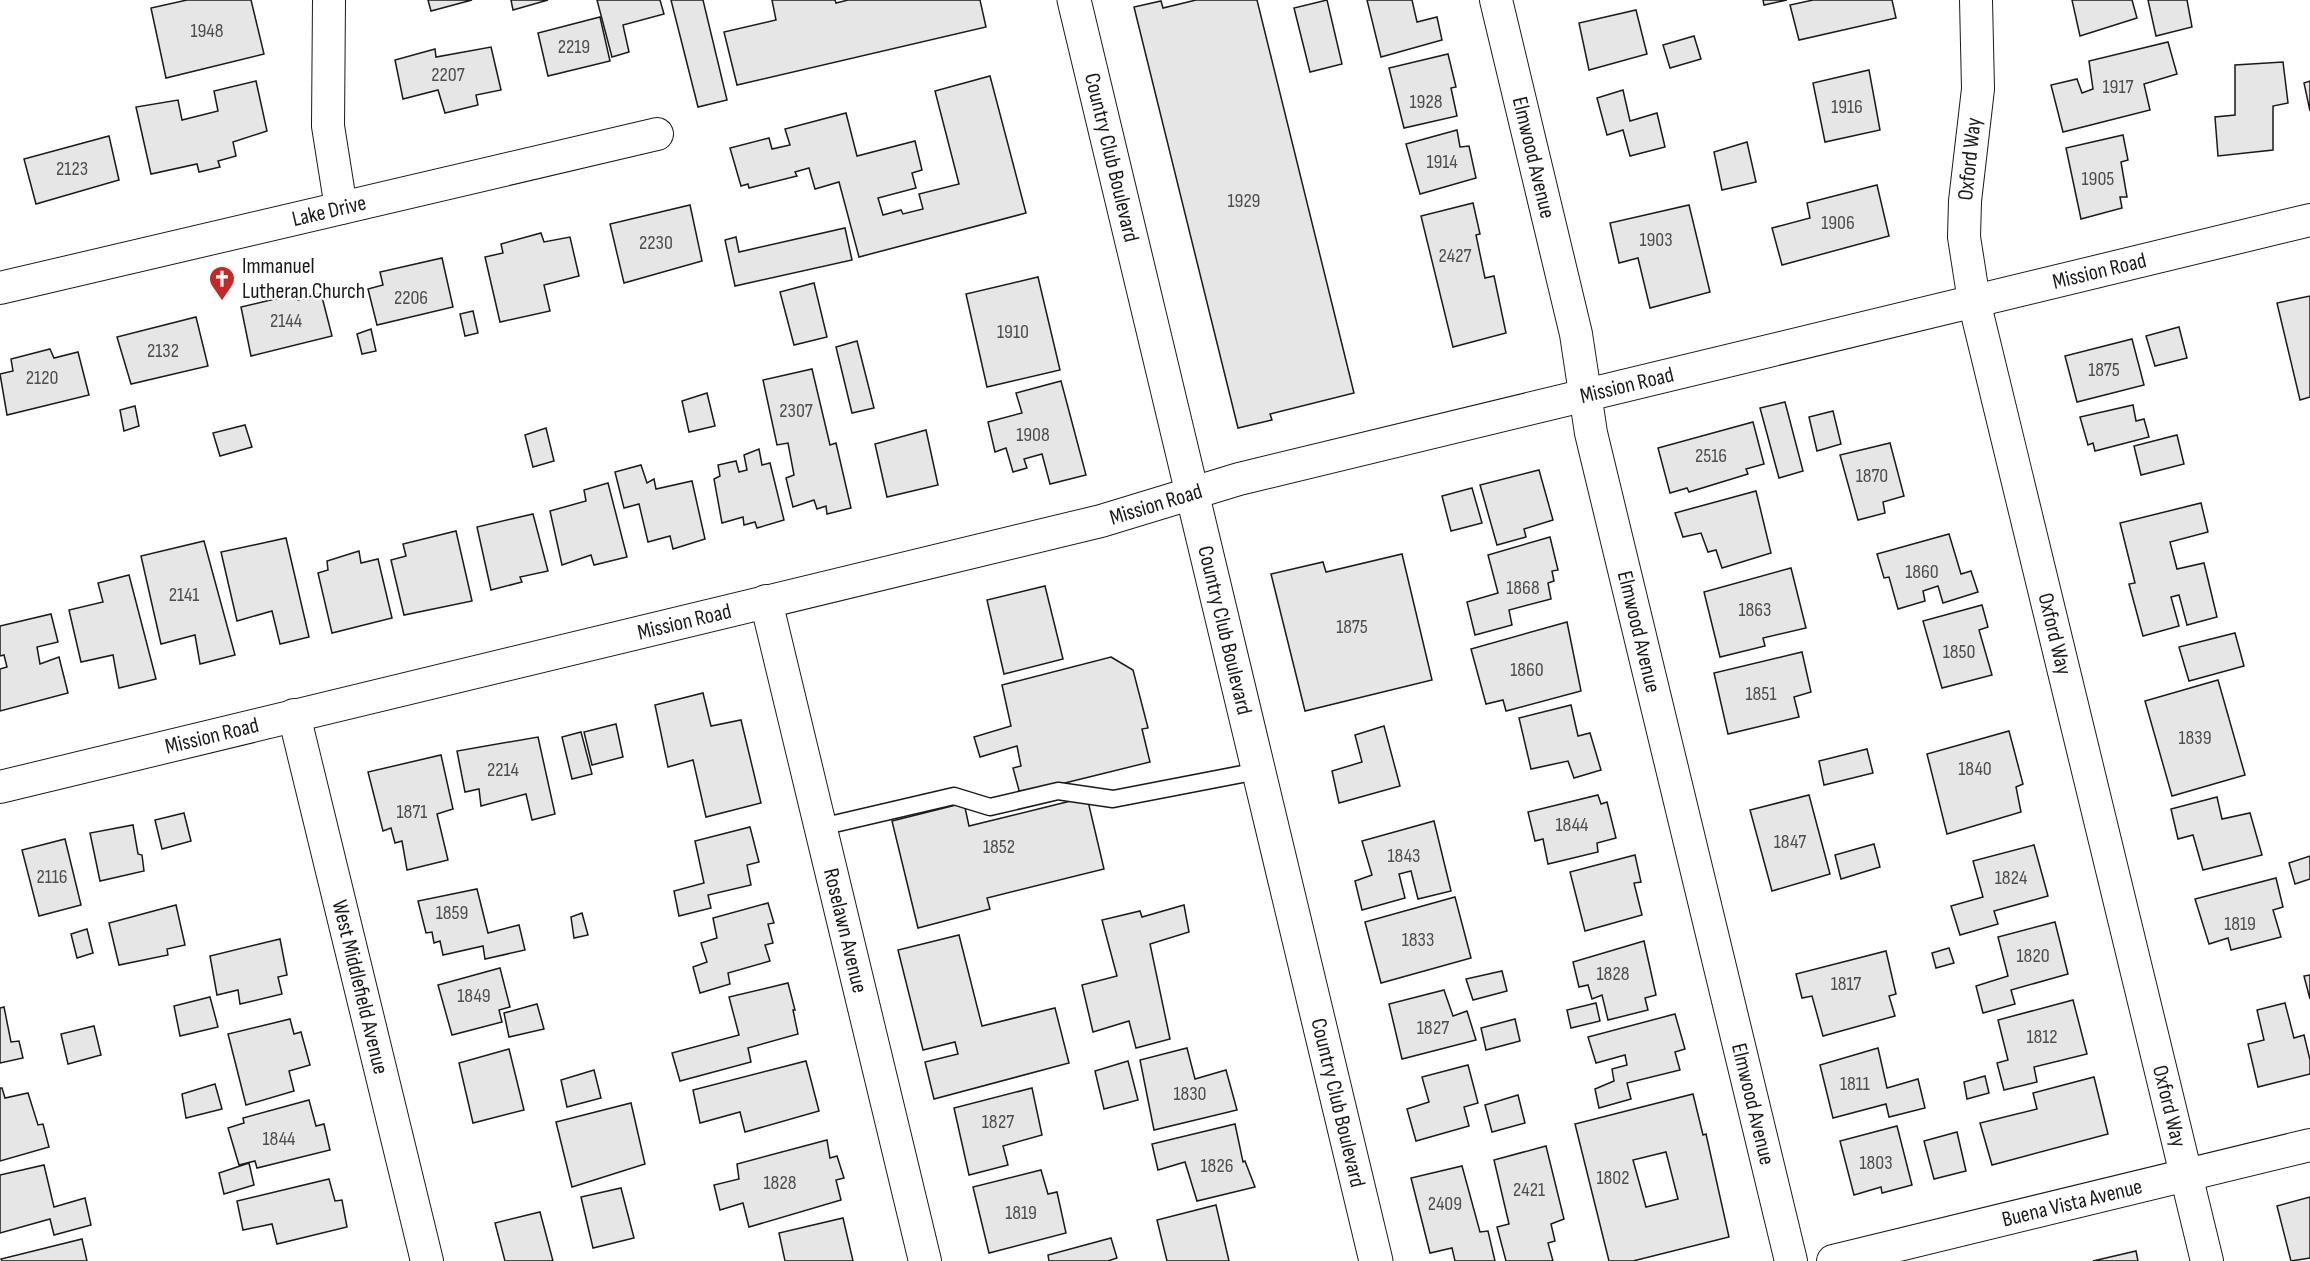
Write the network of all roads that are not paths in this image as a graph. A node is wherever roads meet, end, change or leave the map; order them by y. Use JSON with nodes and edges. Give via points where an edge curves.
{"nodes":[{"id":1,"x":329,"y":0,"type":"edge"},
{"id":2,"x":1074,"y":0,"type":"edge"},
{"id":3,"x":1496,"y":0,"type":"edge"},
{"id":4,"x":1976,"y":0,"type":"edge"},
{"id":5,"x":657,"y":134,"type":"dead end"},
{"id":6,"x":341,"y":208,"type":"junction"},
{"id":7,"x":2310,"y":219,"type":"edge"},
{"id":8,"x":0,"y":288,"type":"edge"},
{"id":9,"x":1974,"y":301,"type":"junction"},
{"id":10,"x":1585,"y":395,"type":"junction"},
{"id":11,"x":1192,"y":493,"type":"junction"},
{"id":12,"x":766,"y":601,"type":"junction"},
{"id":13,"x":294,"y":715,"type":"junction"},
{"id":14,"x":1258,"y":771,"type":"junction"},
{"id":15,"x":0,"y":787,"type":"edge"},
{"id":16,"x":821,"y":828,"type":"junction"},
{"id":17,"x":2310,"y":1145,"type":"edge"},
{"id":18,"x":2186,"y":1175,"type":"junction"},
{"id":19,"x":427,"y":1261,"type":"edge"},
{"id":20,"x":925,"y":1261,"type":"edge"},
{"id":21,"x":1376,"y":1261,"type":"edge"},
{"id":22,"x":1791,"y":1261,"type":"edge"},
{"id":23,"x":1833,"y":1261,"type":"edge"},
{"id":24,"x":2207,"y":1261,"type":"edge"}],
"edges":[{"from":1,"to":6,"type":"street","via":[[328,126]]},
{"from":2,"to":11,"type":"street","name":"Country Club Boulevard"},
{"from":3,"to":10,"type":"street","name":"Elmwood Avenue","via":[[1576,334]]},
{"from":4,"to":9,"type":"street","name":"Oxford Way","via":[[1978,89],[1964,237]]},
{"from":5,"to":6,"type":"street","name":"Lake Drive"},
{"from":6,"to":8,"type":"street","name":"Lake Drive"},
{"from":7,"to":9,"type":"street","name":"Mission Road"},
{"from":9,"to":10,"type":"street","name":"Mission Road"},
{"from":9,"to":18,"type":"street","name":"Oxford Way"},
{"from":10,"to":11,"type":"street","name":"Mission Road"},
{"from":10,"to":22,"type":"street","name":"Elmwood Avenue","via":[[1593,444]]},
{"from":11,"to":12,"type":"street","name":"Mission Road","via":[[1101,521]]},
{"from":11,"to":14,"type":"street","name":"Country Club Boulevard"},
{"from":12,"to":13,"type":"street","name":"Mission Road"},
{"from":12,"to":16,"type":"street","name":"Roselawn Avenue"},
{"from":13,"to":15,"type":"street","name":"Mission Road"},
{"from":13,"to":19,"type":"street","name":"West Middlefield Avenue"},
{"from":14,"to":16,"type":"lane","via":[[1113,799],[1058,791],[990,807],[954,796]]},
{"from":14,"to":21,"type":"street","name":"Country Club Boulevard"},
{"from":16,"to":20,"type":"street","name":"Roselawn Avenue"},
{"from":17,"to":18,"type":"street","name":"Buena Vista Avenue"},
{"from":18,"to":23,"type":"street","name":"Buena Vista Avenue"},
{"from":18,"to":24,"type":"street","name":"Oxford Way"}]}
